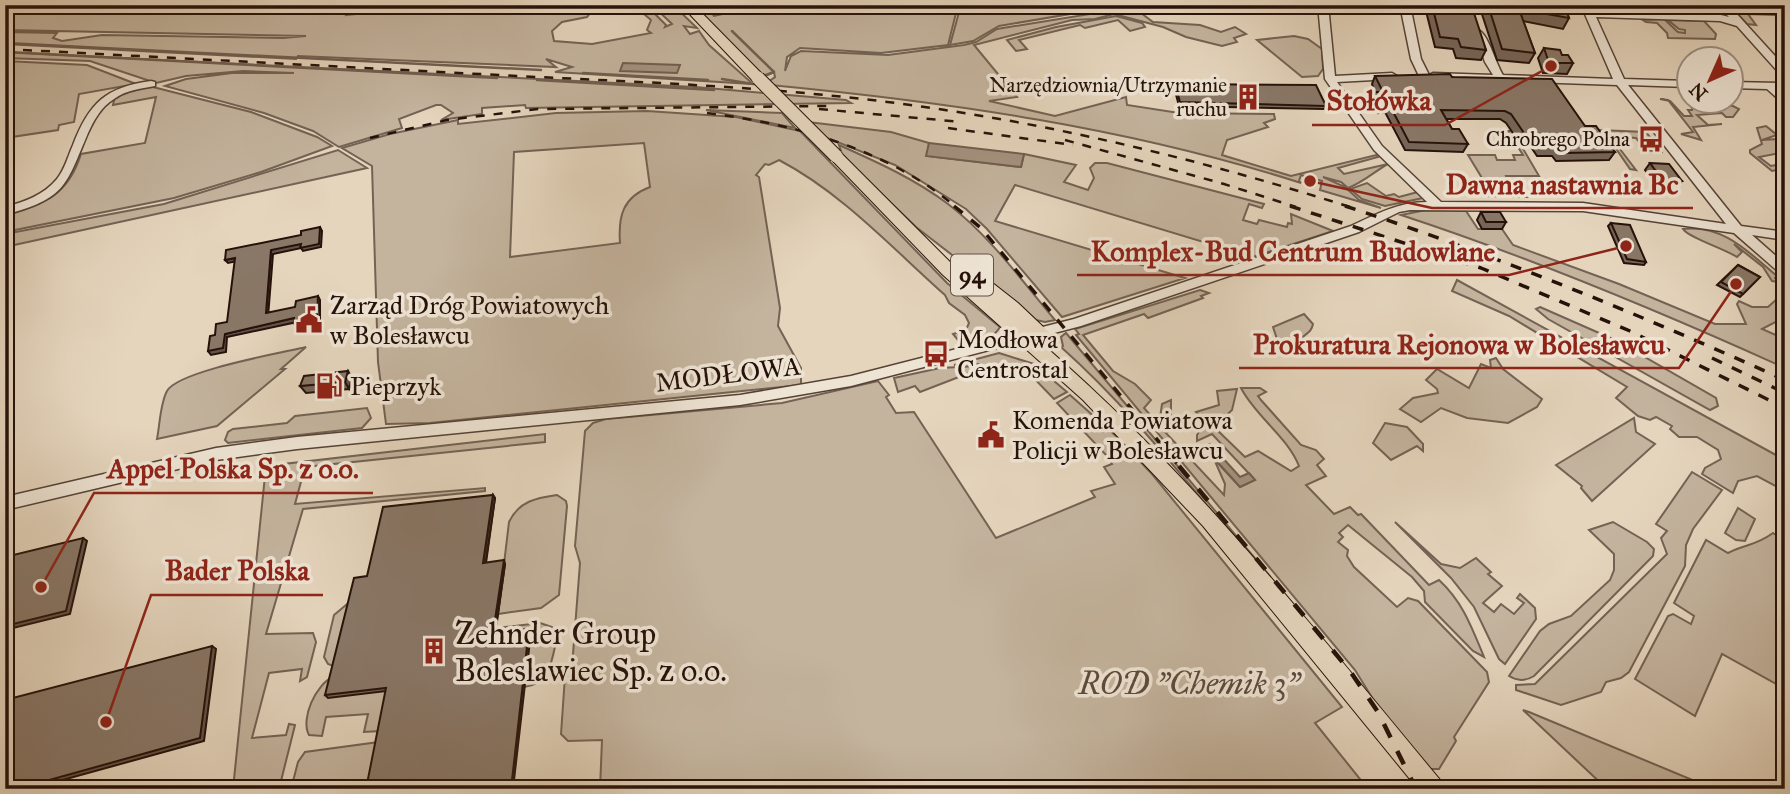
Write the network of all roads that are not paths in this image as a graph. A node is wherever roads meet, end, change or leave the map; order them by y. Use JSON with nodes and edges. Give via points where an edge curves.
{"nodes":[{"id":1,"x":687,"y":5,"type":"edge"},
{"id":2,"x":1323,"y":5,"type":"edge"},
{"id":3,"x":1405,"y":5,"type":"edge"},
{"id":4,"x":1728,"y":5,"type":"edge"},
{"id":5,"x":1588,"y":10,"type":"edge"},
{"id":6,"x":1740,"y":24,"type":"junction"},
{"id":7,"x":1478,"y":26,"type":"edge"},
{"id":8,"x":1781,"y":69,"type":"edge"},
{"id":9,"x":1424,"y":76,"type":"junction"},
{"id":10,"x":1499,"y":77,"type":"junction"},
{"id":11,"x":1330,"y":79,"type":"junction"},
{"id":12,"x":1620,"y":82,"type":"junction"},
{"id":13,"x":1674,"y":84,"type":"edge"},
{"id":14,"x":151,"y":85,"type":"dead end"},
{"id":15,"x":1744,"y":85,"type":"edge"},
{"id":16,"x":1770,"y":86,"type":"junction"},
{"id":17,"x":1785,"y":86,"type":"edge"},
{"id":18,"x":1785,"y":102,"type":"edge"},
{"id":19,"x":1436,"y":204,"type":"junction"},
{"id":20,"x":5,"y":211,"type":"edge"},
{"id":21,"x":1737,"y":229,"type":"junction"},
{"id":22,"x":1785,"y":236,"type":"edge"},
{"id":23,"x":1785,"y":271,"type":"edge"},
{"id":24,"x":1032,"y":334,"type":"junction"},
{"id":25,"x":5,"y":504,"type":"edge"},
{"id":26,"x":1433,"y":789,"type":"edge"}],
"edges":[{"from":1,"to":24,"type":"main road","number":"94","bridge":true,"via":[[902,221],[1012,307]]},
{"from":2,"to":11,"type":"street"},
{"from":3,"to":9,"type":"street"},
{"from":4,"to":6,"type":"street"},
{"from":5,"to":6,"type":"street","via":[[1721,18]]},
{"from":5,"to":12,"type":"street"},
{"from":6,"to":8,"type":"street"},
{"from":7,"to":10,"type":"street"},
{"from":9,"to":10,"type":"street"},
{"from":9,"to":11,"type":"street"},
{"from":10,"to":12,"type":"street"},
{"from":11,"to":19,"type":"street","via":[[1378,148]]},
{"from":12,"to":13,"type":"street"},
{"from":12,"to":21,"type":"street"},
{"from":14,"to":20,"type":"street","via":[[119,92],[96,108],[59,184],[33,202]]},
{"from":15,"to":16,"type":"street"},
{"from":16,"to":17,"type":"street"},
{"from":16,"to":18,"type":"street"},
{"from":19,"to":21,"type":"street","name":"MODŁOWA","via":[[1583,207]]},
{"from":19,"to":24,"type":"street","name":"MODŁOWA","via":[[1396,209],[1355,229],[1204,281]]},
{"from":21,"to":22,"type":"street","name":"MODŁOWA"},
{"from":21,"to":23,"type":"street"},
{"from":24,"to":25,"type":"street","name":"MODŁOWA","via":[[790,393],[216,454]]},
{"from":24,"to":26,"type":"main road","number":"94","via":[[1137,428]]}]}
